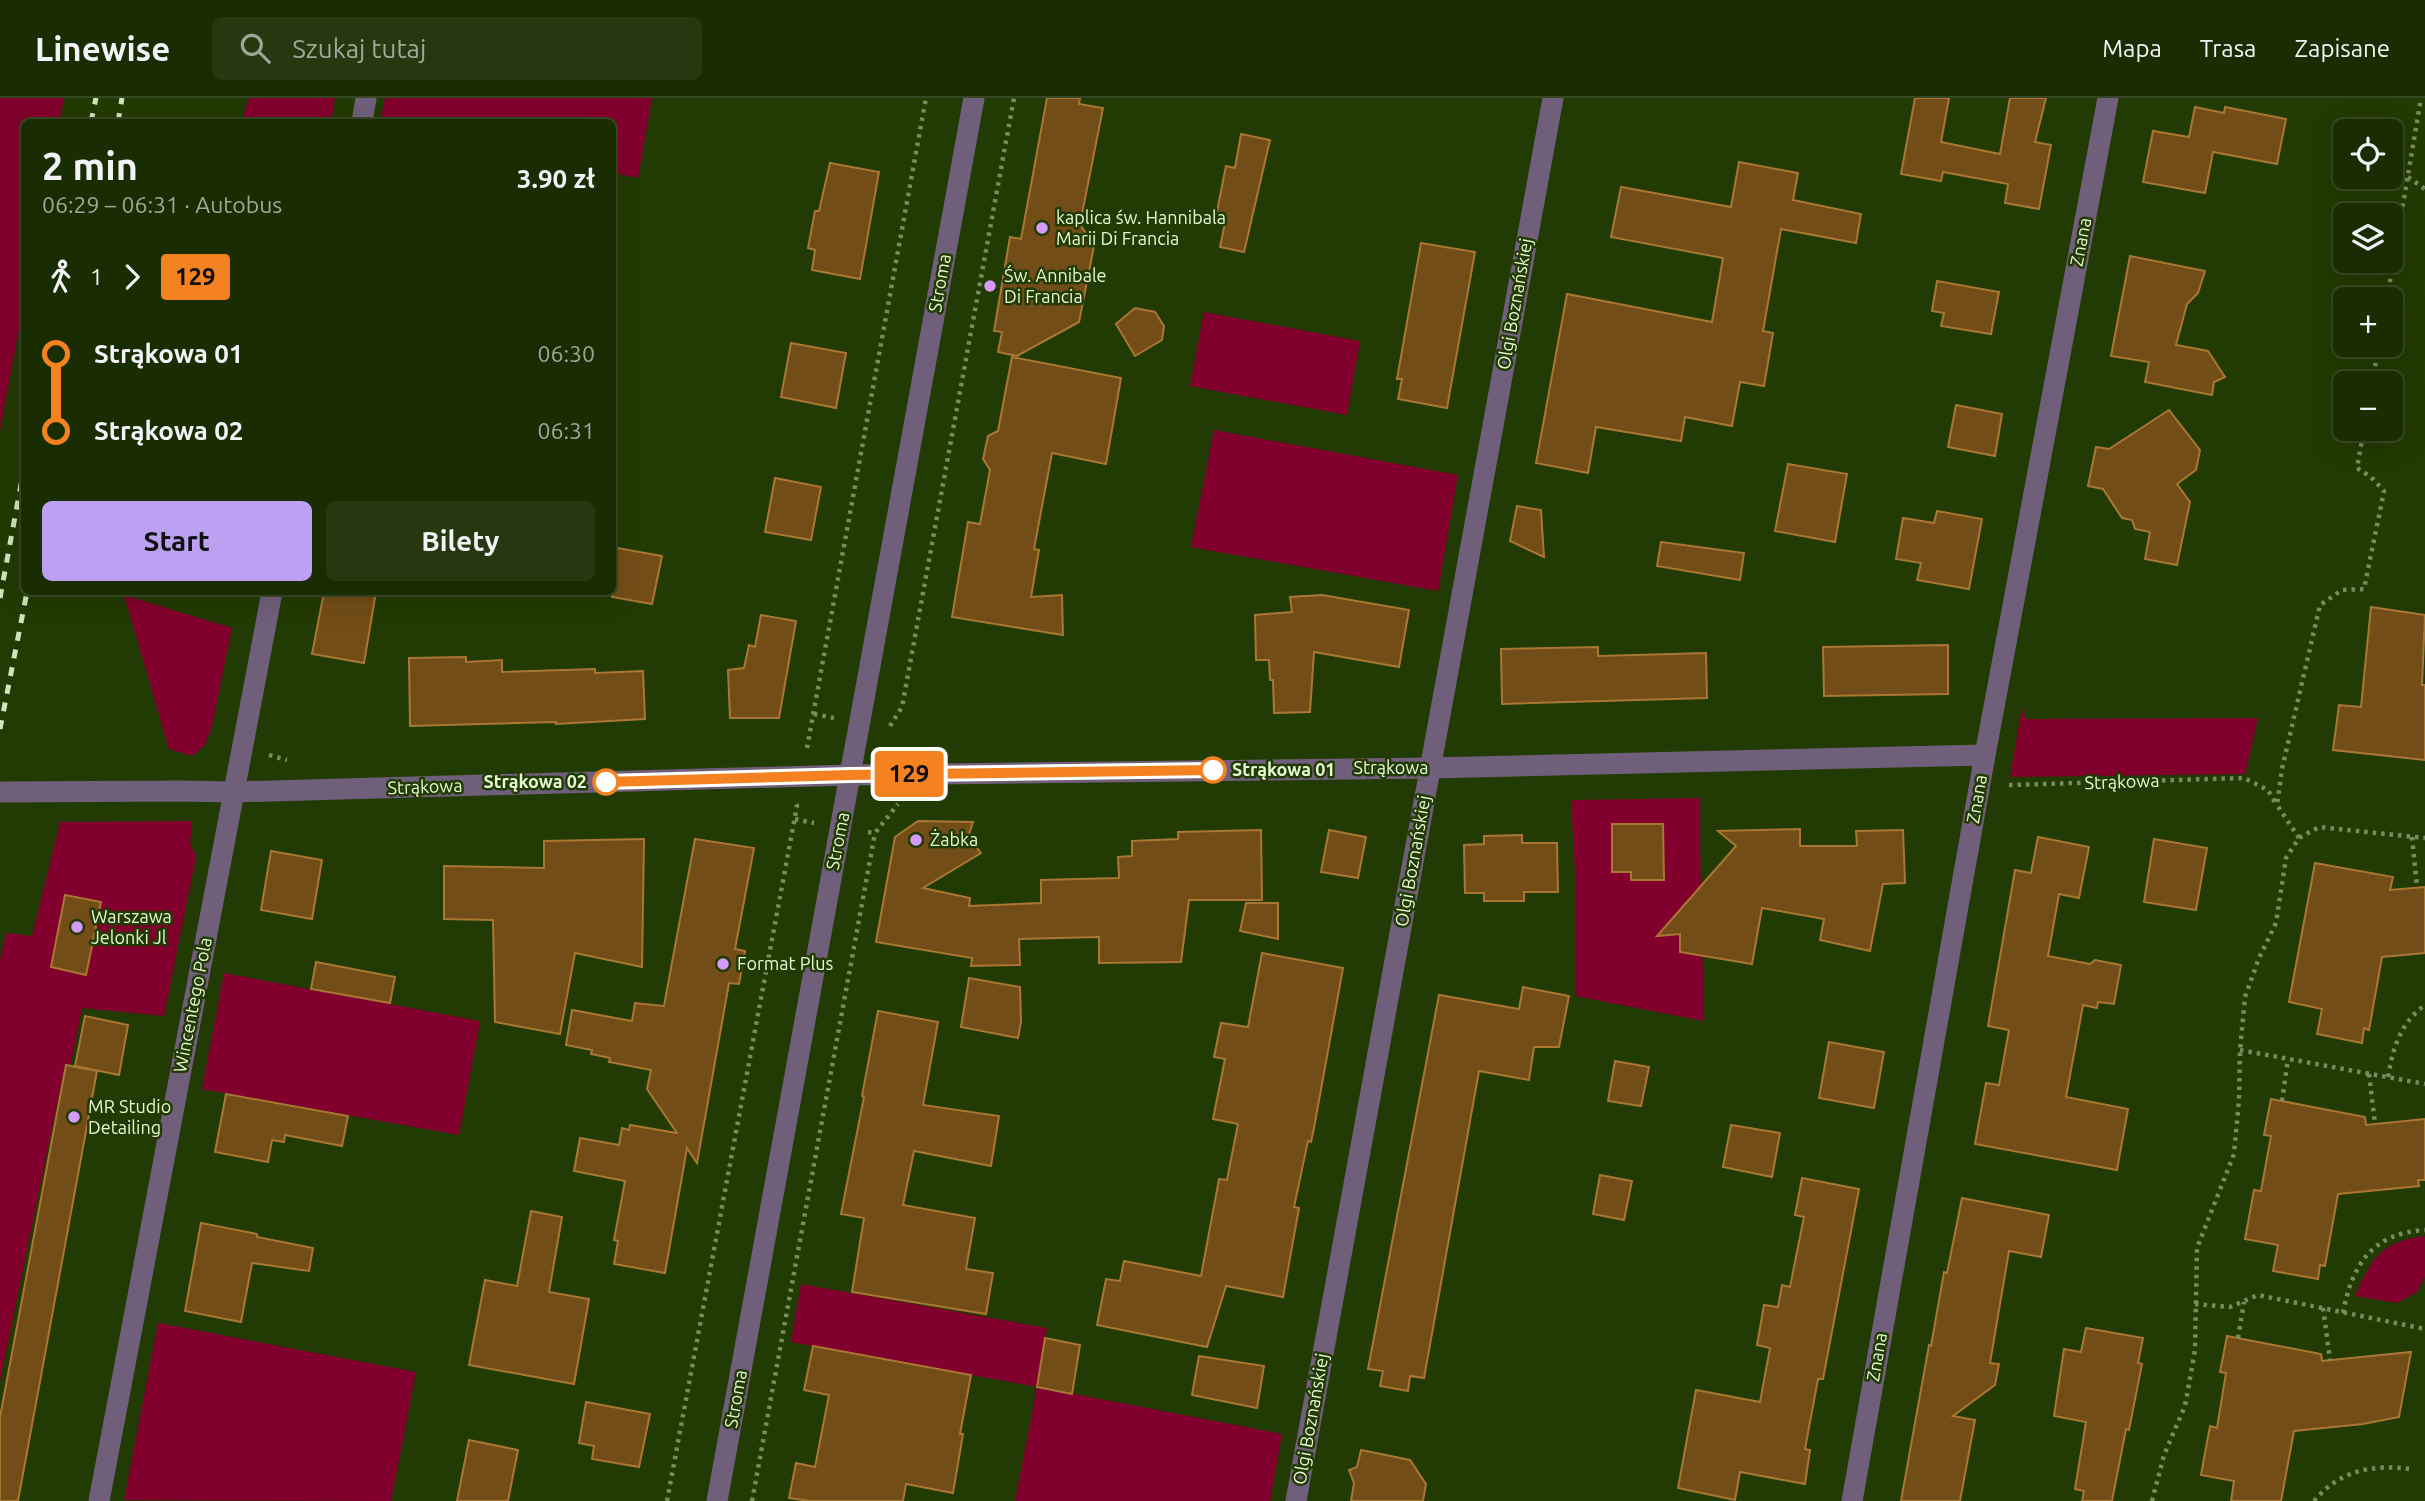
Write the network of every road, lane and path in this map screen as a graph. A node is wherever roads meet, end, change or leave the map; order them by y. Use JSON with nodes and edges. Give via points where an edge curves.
{"nodes":[{"id":1,"x":366,"y":98,"type":"edge"},
{"id":2,"x":926,"y":98,"type":"edge"},
{"id":3,"x":974,"y":98,"type":"edge"},
{"id":4,"x":1014,"y":98,"type":"edge"},
{"id":5,"x":1553,"y":98,"type":"edge"},
{"id":6,"x":2108,"y":98,"type":"edge"},
{"id":7,"x":2421,"y":98,"type":"edge"},
{"id":8,"x":362,"y":119,"type":"edge"},
{"id":9,"x":2408,"y":177,"type":"junction"},
{"id":10,"x":2425,"y":188,"type":"edge"},
{"id":11,"x":2389,"y":287,"type":"edge"},
{"id":12,"x":2362,"y":441,"type":"edge"},
{"id":13,"x":271,"y":595,"type":"edge"},
{"id":14,"x":814,"y":714,"type":"junction"},
{"id":15,"x":860,"y":723,"type":"junction"},
{"id":16,"x":1985,"y":755,"type":"junction"},
{"id":17,"x":1430,"y":768,"type":"junction"},
{"id":18,"x":850,"y":775,"type":"junction"},
{"id":19,"x":784,"y":777,"type":"junction"},
{"id":20,"x":2001,"y":785,"type":"dead end"},
{"id":21,"x":0,"y":792,"type":"edge"},
{"id":22,"x":233,"y":792,"type":"junction"},
{"id":23,"x":901,"y":801,"type":"dead end"},
{"id":24,"x":2277,"y":805,"type":"junction"},
{"id":25,"x":795,"y":820,"type":"junction"},
{"id":26,"x":840,"y":828,"type":"junction"},
{"id":27,"x":875,"y":833,"type":"junction"},
{"id":28,"x":2412,"y":837,"type":"junction"},
{"id":29,"x":2299,"y":838,"type":"junction"},
{"id":30,"x":2425,"y":838,"type":"edge"},
{"id":31,"x":2417,"y":887,"type":"dead end"},
{"id":32,"x":2425,"y":1005,"type":"edge"},
{"id":33,"x":2240,"y":1050,"type":"junction"},
{"id":34,"x":2288,"y":1059,"type":"junction"},
{"id":35,"x":2369,"y":1074,"type":"junction"},
{"id":36,"x":2388,"y":1077,"type":"junction"},
{"id":37,"x":2425,"y":1084,"type":"edge"},
{"id":38,"x":2282,"y":1101,"type":"dead end"},
{"id":39,"x":2375,"y":1124,"type":"dead end"},
{"id":40,"x":2425,"y":1230,"type":"edge"},
{"id":41,"x":2244,"y":1301,"type":"junction"},
{"id":42,"x":2195,"y":1304,"type":"junction"},
{"id":43,"x":2323,"y":1308,"type":"junction"},
{"id":44,"x":2343,"y":1313,"type":"junction"},
{"id":45,"x":2425,"y":1329,"type":"edge"},
{"id":46,"x":2238,"y":1338,"type":"dead end"},
{"id":47,"x":2330,"y":1360,"type":"dead end"},
{"id":48,"x":2409,"y":1469,"type":"dead end"},
{"id":49,"x":99,"y":1501,"type":"edge"},
{"id":50,"x":667,"y":1501,"type":"edge"},
{"id":51,"x":717,"y":1501,"type":"edge"},
{"id":52,"x":752,"y":1501,"type":"edge"},
{"id":53,"x":1296,"y":1501,"type":"edge"},
{"id":54,"x":1852,"y":1501,"type":"edge"},
{"id":55,"x":2152,"y":1501,"type":"edge"},
{"id":56,"x":2314,"y":1501,"type":"edge"}],
"edges":[{"from":1,"to":8,"type":"street"},
{"from":2,"to":14,"type":"path"},
{"from":3,"to":15,"type":"street","name":"Stroma"},
{"from":4,"to":15,"type":"path","via":[[902,708],[888,730]]},
{"from":5,"to":17,"type":"street","name":"Olgi Boznańskiej"},
{"from":6,"to":16,"type":"street","name":"Znana"},
{"from":7,"to":9,"type":"path"},
{"from":9,"to":10,"type":"path"},
{"from":9,"to":11,"type":"path"},
{"from":12,"to":24,"type":"path","via":[[2357,468],[2384,491],[2364,589],[2342,590],[2320,605]]},
{"from":13,"to":22,"type":"street","name":"Wincentego Pola"},
{"from":14,"to":15,"type":"path"},
{"from":14,"to":19,"type":"path","via":[[808,746],[799,754],[785,756]]},
{"from":15,"to":18,"type":"street","name":"Stroma"},
{"from":16,"to":17,"type":"street","name":"Strąkowa"},
{"from":16,"to":54,"type":"street","name":"Znana"},
{"from":17,"to":18,"type":"street","name":"Strąkowa"},
{"from":17,"to":53,"type":"street","name":"Olgi Boznańskiej"},
{"from":18,"to":19,"type":"street","name":"Strąkowa"},
{"from":18,"to":26,"type":"street","name":"Stroma"},
{"from":19,"to":22,"type":"street","name":"Strąkowa"},
{"from":19,"to":25,"type":"path","via":[[787,795],[797,806]]},
{"from":20,"to":24,"type":"path","name":"Strąkowa","via":[[2244,779],[2268,790]]},
{"from":21,"to":22,"type":"street","name":"Strąkowa"},
{"from":22,"to":49,"type":"street","name":"Wincentego Pola"},
{"from":23,"to":27,"type":"path"},
{"from":24,"to":29,"type":"path"},
{"from":25,"to":26,"type":"path"},
{"from":25,"to":50,"type":"path"},
{"from":26,"to":27,"type":"path"},
{"from":26,"to":51,"type":"street","name":"Stroma"},
{"from":27,"to":52,"type":"path"},
{"from":28,"to":29,"type":"path","via":[[2319,827]]},
{"from":28,"to":30,"type":"path"},
{"from":28,"to":31,"type":"path"},
{"from":29,"to":33,"type":"path","via":[[2286,858],[2276,923],[2245,997]]},
{"from":32,"to":36,"type":"path","via":[[2401,1030]]},
{"from":33,"to":34,"type":"path"},
{"from":33,"to":42,"type":"path","via":[[2234,1154],[2197,1248]]},
{"from":34,"to":35,"type":"path"},
{"from":34,"to":38,"type":"path"},
{"from":35,"to":36,"type":"path"},
{"from":35,"to":39,"type":"path"},
{"from":36,"to":37,"type":"path"},
{"from":40,"to":44,"type":"path","via":[[2393,1237],[2360,1261]]},
{"from":41,"to":42,"type":"path","via":[[2230,1307]]},
{"from":41,"to":43,"type":"path","via":[[2258,1295]]},
{"from":41,"to":46,"type":"path"},
{"from":42,"to":55,"type":"path","via":[[2196,1350],[2185,1406],[2164,1455]]},
{"from":43,"to":44,"type":"path"},
{"from":43,"to":47,"type":"path"},
{"from":44,"to":45,"type":"path"},
{"from":48,"to":56,"type":"path","via":[[2365,1468],[2343,1476]]}]}
